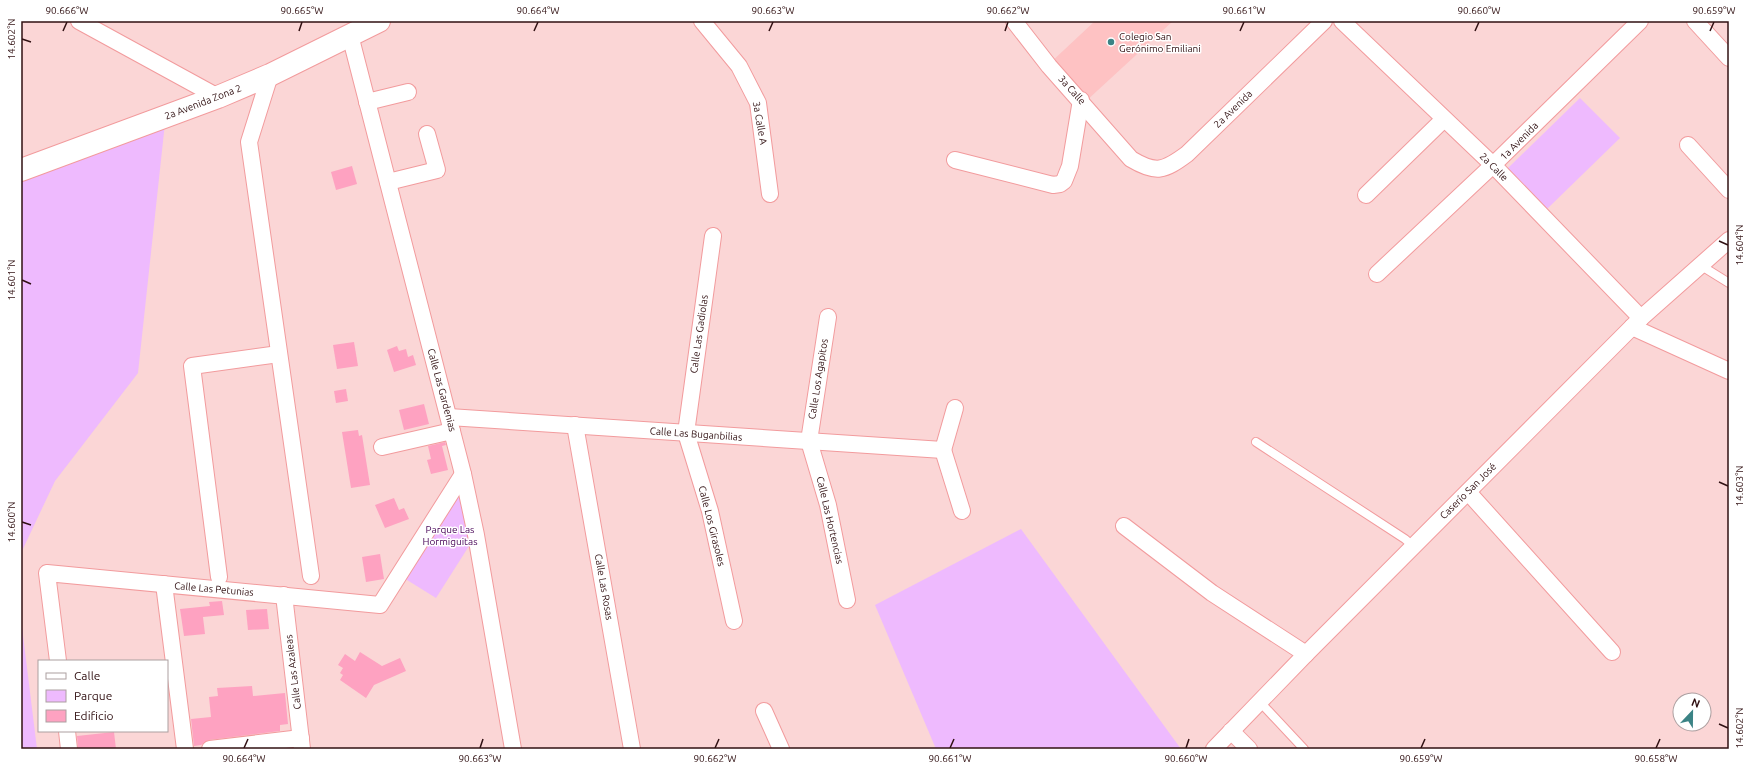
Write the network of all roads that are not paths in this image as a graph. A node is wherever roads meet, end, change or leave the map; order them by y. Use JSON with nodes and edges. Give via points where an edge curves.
{"nodes":[{"id":1,"x":79,"y":21,"type":"edge"},
{"id":2,"x":378,"y":21,"type":"edge"},
{"id":3,"x":702,"y":21,"type":"edge"},
{"id":4,"x":1014,"y":21,"type":"edge"},
{"id":5,"x":1324,"y":21,"type":"edge"},
{"id":6,"x":1342,"y":21,"type":"edge"},
{"id":7,"x":1640,"y":21,"type":"edge"},
{"id":8,"x":1695,"y":21,"type":"edge"},
{"id":9,"x":350,"y":35,"type":"junction"},
{"id":10,"x":1729,"y":58,"type":"edge"},
{"id":11,"x":270,"y":75,"type":"junction"},
{"id":12,"x":408,"y":92,"type":"dead end"},
{"id":13,"x":218,"y":96,"type":"junction"},
{"id":14,"x":1081,"y":100,"type":"junction"},
{"id":15,"x":367,"y":102,"type":"junction"},
{"id":16,"x":1444,"y":119,"type":"junction"},
{"id":17,"x":427,"y":134,"type":"dead end"},
{"id":18,"x":1688,"y":144,"type":"dead end"},
{"id":19,"x":1131,"y":159,"type":"joint"},
{"id":20,"x":955,"y":160,"type":"dead end"},
{"id":21,"x":1493,"y":166,"type":"junction"},
{"id":22,"x":21,"y":170,"type":"edge"},
{"id":23,"x":388,"y":182,"type":"junction"},
{"id":24,"x":1729,"y":190,"type":"edge"},
{"id":25,"x":770,"y":194,"type":"dead end"},
{"id":26,"x":1366,"y":194,"type":"dead end"},
{"id":27,"x":713,"y":236,"type":"dead end"},
{"id":28,"x":1729,"y":240,"type":"edge"},
{"id":29,"x":1700,"y":265,"type":"junction"},
{"id":30,"x":1377,"y":274,"type":"dead end"},
{"id":31,"x":1729,"y":283,"type":"edge"},
{"id":32,"x":828,"y":316,"type":"dead end"},
{"id":33,"x":1636,"y":323,"type":"junction"},
{"id":34,"x":279,"y":354,"type":"junction"},
{"id":35,"x":1729,"y":371,"type":"edge"},
{"id":36,"x":955,"y":408,"type":"dead end"},
{"id":37,"x":450,"y":424,"type":"junction"},
{"id":38,"x":575,"y":425,"type":"junction"},
{"id":39,"x":686,"y":433,"type":"junction"},
{"id":40,"x":809,"y":441,"type":"junction"},
{"id":41,"x":1256,"y":442,"type":"dead end"},
{"id":42,"x":382,"y":447,"type":"dead end"},
{"id":43,"x":943,"y":450,"type":"junction"},
{"id":44,"x":463,"y":474,"type":"junction"},
{"id":45,"x":1468,"y":492,"type":"junction"},
{"id":46,"x":962,"y":511,"type":"dead end"},
{"id":47,"x":1124,"y":526,"type":"dead end"},
{"id":48,"x":1413,"y":546,"type":"junction"},
{"id":49,"x":311,"y":576,"type":"dead end"},
{"id":50,"x":219,"y":577,"type":"dead end"},
{"id":51,"x":164,"y":584,"type":"junction"},
{"id":52,"x":284,"y":595,"type":"junction"},
{"id":53,"x":847,"y":600,"type":"dead end"},
{"id":54,"x":734,"y":621,"type":"dead end"},
{"id":55,"x":1612,"y":652,"type":"dead end"},
{"id":56,"x":1306,"y":654,"type":"junction"},
{"id":57,"x":58,"y":660,"type":"edge"},
{"id":58,"x":1260,"y":702,"type":"junction"},
{"id":59,"x":764,"y":711,"type":"dead end"},
{"id":60,"x":1231,"y":731,"type":"junction"},
{"id":61,"x":67,"y":732,"type":"edge"},
{"id":62,"x":302,"y":744,"type":"edge"},
{"id":63,"x":69,"y":749,"type":"edge"},
{"id":64,"x":185,"y":749,"type":"edge"},
{"id":65,"x":210,"y":749,"type":"edge"},
{"id":66,"x":513,"y":749,"type":"edge"},
{"id":67,"x":632,"y":749,"type":"edge"},
{"id":68,"x":781,"y":749,"type":"edge"},
{"id":69,"x":1214,"y":749,"type":"edge"},
{"id":70,"x":1249,"y":749,"type":"edge"},
{"id":71,"x":1304,"y":749,"type":"edge"}],
"edges":[{"from":1,"to":13,"type":"street"},
{"from":2,"to":9,"type":"street","name":"2a Avenida Zona 2"},
{"from":3,"to":25,"type":"street","name":"3a Calle A","via":[[739,66],[758,102]]},
{"from":4,"to":14,"type":"street","name":"3a Calle","via":[[1049,66]]},
{"from":5,"to":19,"type":"street","name":"2a Avenida","via":[[1187,154],[1172,165],[1159,170],[1144,167]]},
{"from":6,"to":16,"type":"street","name":"2a Calle"},
{"from":7,"to":21,"type":"street","name":"1a Avenida"},
{"from":8,"to":10,"type":"street"},
{"from":9,"to":11,"type":"street","name":"2a Avenida Zona 2"},
{"from":9,"to":15,"type":"street","name":"Calle Las Gardenias"},
{"from":11,"to":13,"type":"street","name":"2a Avenida Zona 2"},
{"from":11,"to":34,"type":"street","via":[[249,142]]},
{"from":12,"to":15,"type":"street"},
{"from":13,"to":22,"type":"street","name":"2a Avenida Zona 2"},
{"from":14,"to":19,"type":"street","name":"3a Calle"},
{"from":14,"to":20,"type":"street","via":[[1070,166],[1064,181],[1060,184],[1053,185]]},
{"from":15,"to":23,"type":"street","name":"Calle Las Gardenias"},
{"from":16,"to":21,"type":"street","name":"2a Calle"},
{"from":16,"to":26,"type":"street"},
{"from":17,"to":23,"type":"street","via":[[436,170]]},
{"from":18,"to":24,"type":"street"},
{"from":21,"to":30,"type":"street","name":"1a Avenida"},
{"from":21,"to":33,"type":"street","name":"2a Calle"},
{"from":23,"to":37,"type":"street","name":"Calle Las Gardenias"},
{"from":27,"to":39,"type":"street","name":"Calle Las Gadiolas"},
{"from":28,"to":29,"type":"street","name":"Caserío San José"},
{"from":29,"to":31,"type":"lane"},
{"from":29,"to":33,"type":"street","name":"Caserío San José"},
{"from":32,"to":40,"type":"street","name":"Calle Los Agapitos"},
{"from":33,"to":35,"type":"street"},
{"from":33,"to":45,"type":"street","name":"Caserío San José"},
{"from":34,"to":49,"type":"street"},
{"from":34,"to":50,"type":"street","via":[[192,366]]},
{"from":36,"to":43,"type":"street"},
{"from":37,"to":38,"type":"street","name":"Calle Las Buganbilias"},
{"from":37,"to":42,"type":"street","name":"Calle Las Buganbilias"},
{"from":37,"to":44,"type":"street","name":"Calle Las Gardenias"},
{"from":38,"to":39,"type":"street","name":"Calle Las Buganbilias"},
{"from":38,"to":67,"type":"street","name":"Calle Las Rosas"},
{"from":39,"to":40,"type":"street","name":"Calle Las Buganbilias"},
{"from":39,"to":54,"type":"street","name":"Calle Los Girasoles","via":[[710,511]]},
{"from":40,"to":43,"type":"street","name":"Calle Las Buganbilias"},
{"from":40,"to":53,"type":"street","name":"Calle Las Hortencias","via":[[828,505]]},
{"from":41,"to":48,"type":"lane"},
{"from":43,"to":46,"type":"street"},
{"from":44,"to":52,"type":"street","name":"Calle Las Petunias","via":[[380,605]]},
{"from":44,"to":66,"type":"street","name":"Calle Las Gardenias"},
{"from":45,"to":48,"type":"street","name":"Caserío San José"},
{"from":45,"to":55,"type":"street"},
{"from":47,"to":56,"type":"street","via":[[1212,593]]},
{"from":48,"to":56,"type":"street","name":"Caserío San José"},
{"from":51,"to":52,"type":"street","name":"Calle Las Petunias"},
{"from":51,"to":57,"type":"street","name":"Calle Las Petunias","via":[[47,573]]},
{"from":51,"to":64,"type":"street"},
{"from":52,"to":62,"type":"street","name":"Calle Las Azaleas"},
{"from":56,"to":58,"type":"street","name":"Caserío San José"},
{"from":58,"to":60,"type":"street","name":"Caserío San José"},
{"from":58,"to":71,"type":"lane"},
{"from":59,"to":68,"type":"street"},
{"from":60,"to":69,"type":"street","name":"Caserío San José"},
{"from":60,"to":70,"type":"street"},
{"from":61,"to":63,"type":"street"},
{"from":62,"to":65,"type":"street"}]}
